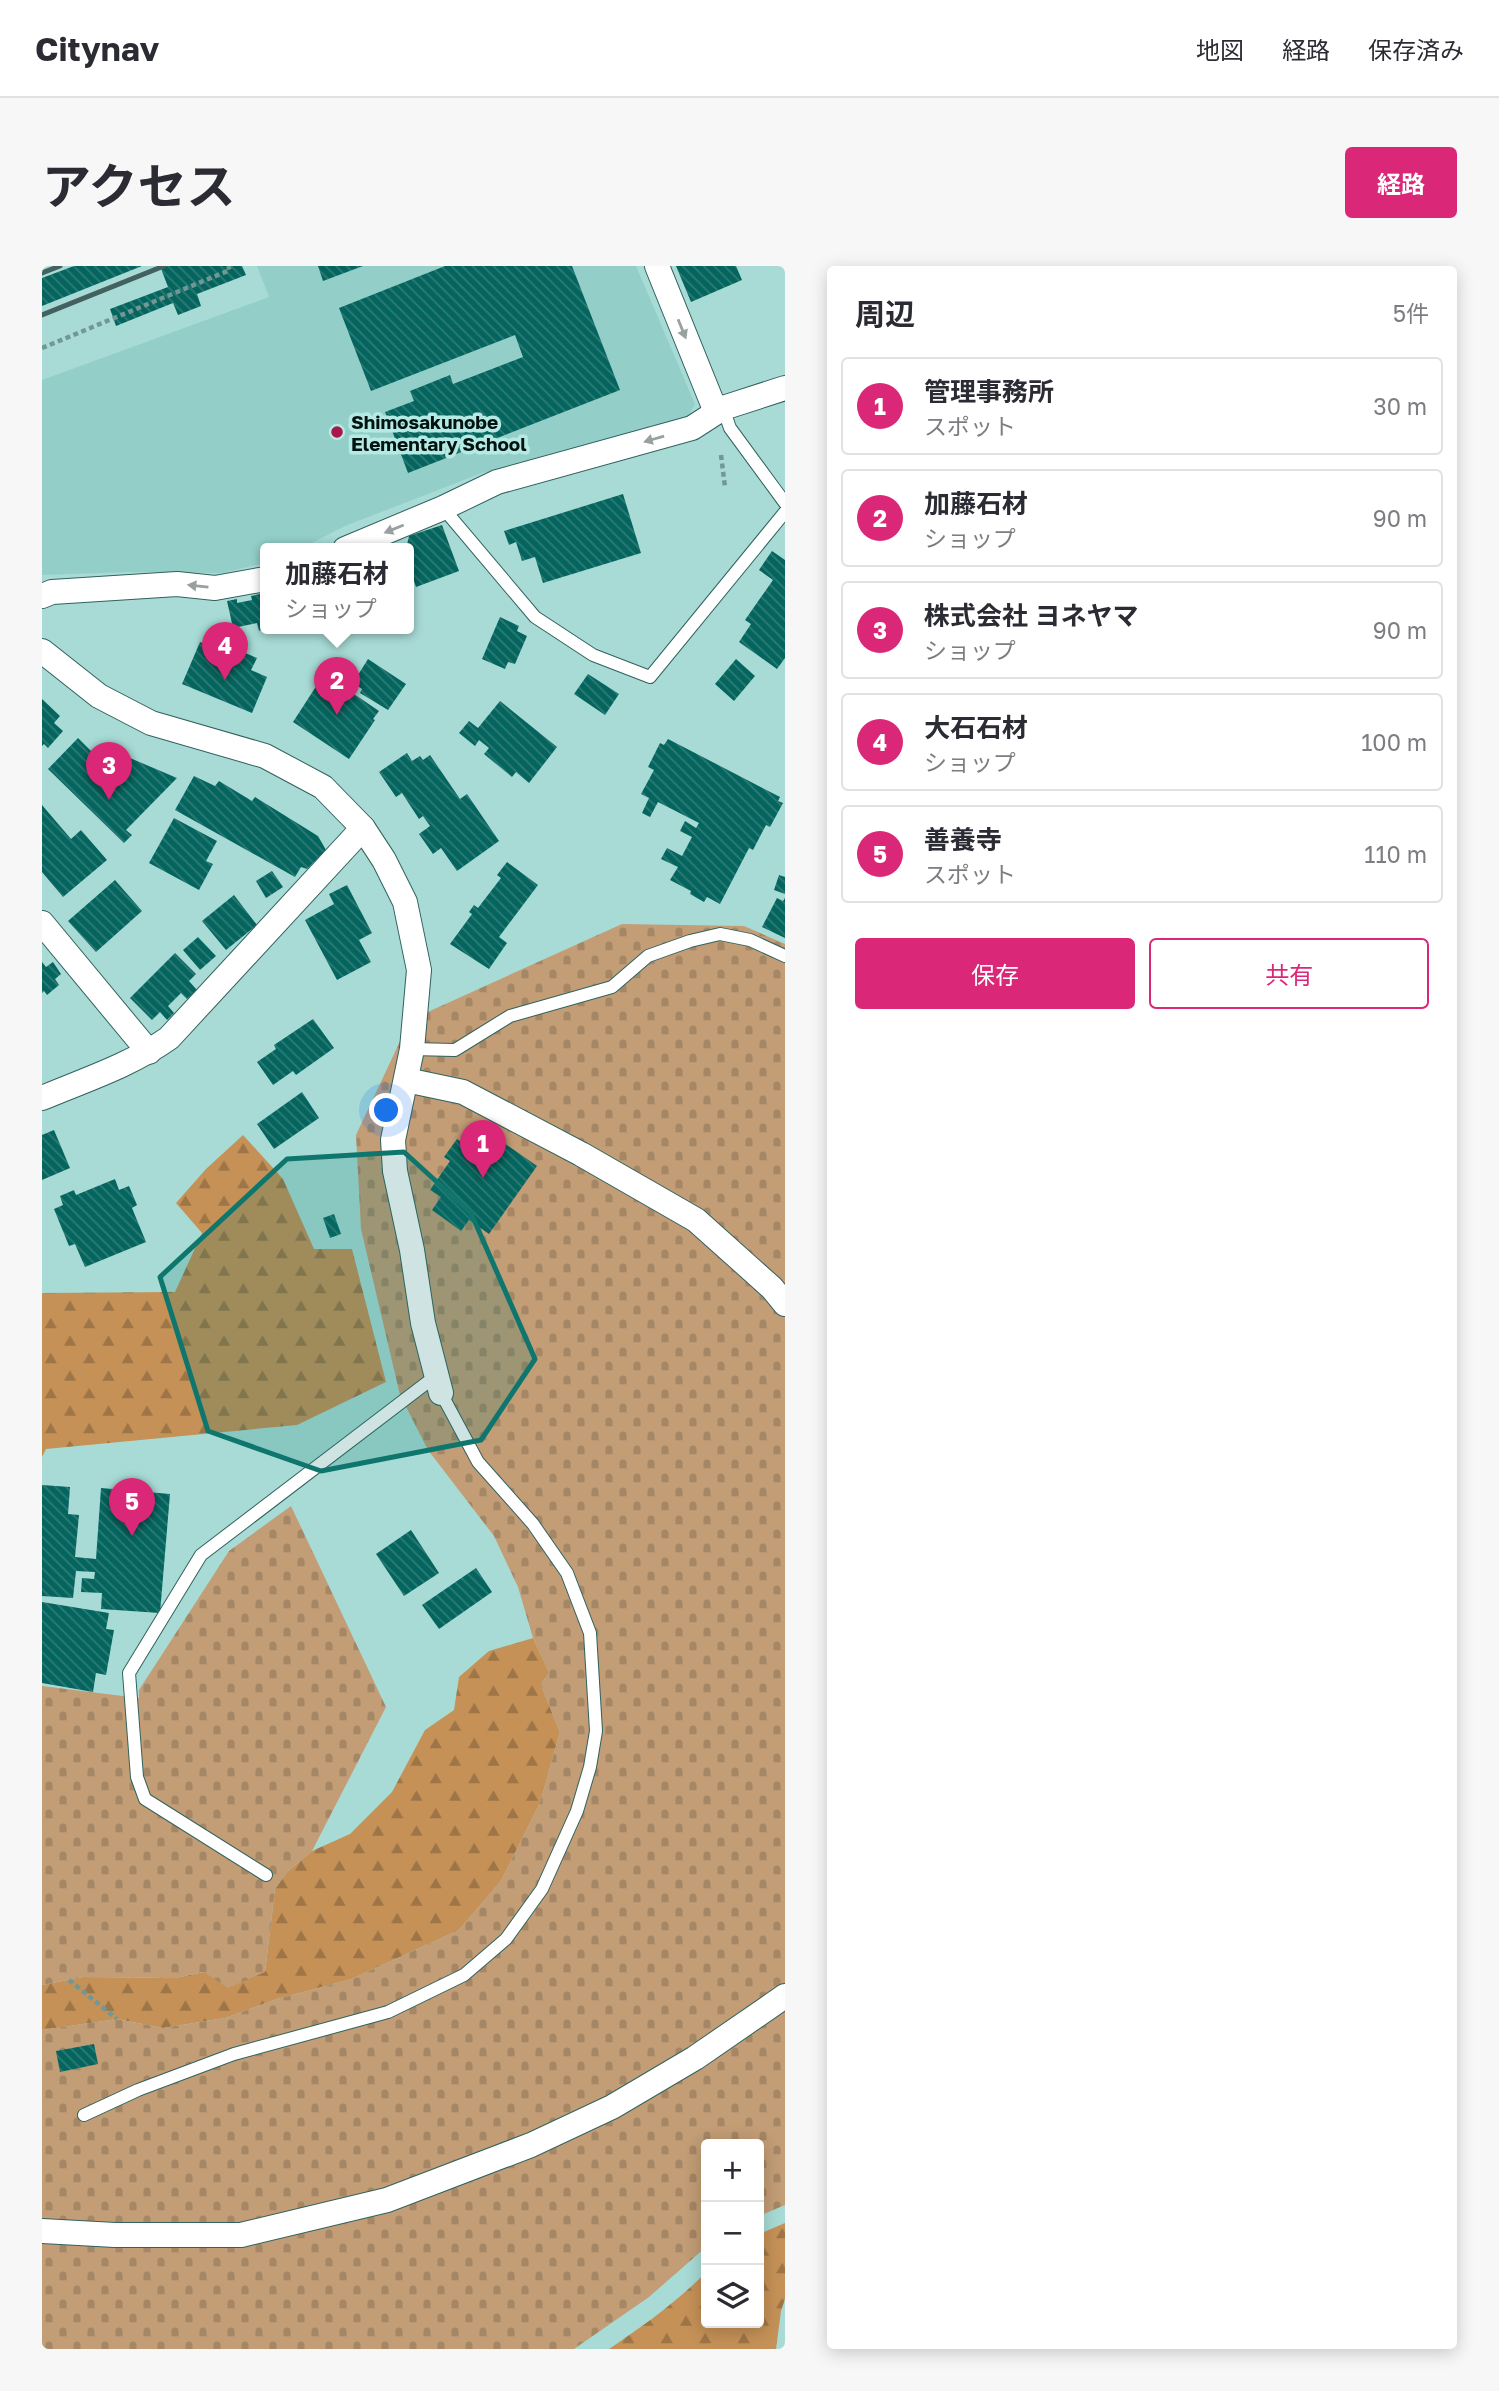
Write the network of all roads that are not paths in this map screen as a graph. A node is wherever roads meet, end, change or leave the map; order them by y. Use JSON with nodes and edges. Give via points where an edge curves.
{"nodes":[{"id":1,"x":657,"y":266,"type":"edge"},
{"id":2,"x":785,"y":388,"type":"edge"},
{"id":3,"x":720,"y":410,"type":"junction"},
{"id":4,"x":785,"y":503,"type":"edge"},
{"id":5,"x":443,"y":508,"type":"junction"},
{"id":6,"x":785,"y":512,"type":"edge"},
{"id":7,"x":359,"y":543,"type":"edge"},
{"id":8,"x":260,"y":580,"type":"edge"},
{"id":9,"x":42,"y":596,"type":"edge"},
{"id":10,"x":42,"y":651,"type":"edge"},
{"id":11,"x":363,"y":828,"type":"junction"},
{"id":12,"x":42,"y":923,"type":"edge"},
{"id":13,"x":785,"y":956,"type":"edge"},
{"id":14,"x":412,"y":1049,"type":"junction"},
{"id":15,"x":149,"y":1052,"type":"junction"},
{"id":16,"x":406,"y":1080,"type":"junction"},
{"id":17,"x":42,"y":1098,"type":"edge"},
{"id":18,"x":785,"y":1304,"type":"edge"},
{"id":19,"x":439,"y":1384,"type":"junction"},
{"id":20,"x":266,"y":1875,"type":"dead end"},
{"id":21,"x":785,"y":1996,"type":"edge"},
{"id":22,"x":85,"y":2115,"type":"dead end"},
{"id":23,"x":42,"y":2231,"type":"edge"}],
"edges":[{"from":1,"to":3,"type":"street","one_way":true},
{"from":2,"to":3,"type":"street"},
{"from":3,"to":4,"type":"lane"},
{"from":3,"to":5,"type":"street","one_way":true,"via":[[692,428],[498,482]]},
{"from":5,"to":6,"type":"lane","via":[[535,617],[593,655],[650,677]]},
{"from":5,"to":7,"type":"street","one_way":true},
{"from":8,"to":9,"type":"street","one_way":true,"via":[[215,588],[177,584]]},
{"from":10,"to":11,"type":"street","via":[[99,696],[151,723],[265,756],[323,787]]},
{"from":11,"to":14,"type":"street","via":[[405,902],[419,970]]},
{"from":11,"to":15,"type":"street","via":[[169,1038]]},
{"from":12,"to":15,"type":"street"},
{"from":13,"to":14,"type":"lane","via":[[750,940],[720,934],[690,941],[648,956],[612,988],[510,1016],[455,1051]]},
{"from":14,"to":16,"type":"street"},
{"from":15,"to":17,"type":"street"},
{"from":16,"to":18,"type":"street","via":[[463,1092],[695,1220]]},
{"from":16,"to":19,"type":"street","via":[[393,1140],[395,1171]]},
{"from":19,"to":20,"type":"lane","via":[[201,1555],[129,1673],[137,1777],[145,1798]]},
{"from":19,"to":22,"type":"lane","via":[[478,1462],[533,1524],[567,1573],[590,1633],[596,1731],[590,1767],[577,1811],[542,1889],[506,1939],[464,1975],[388,2012],[234,2054]]},
{"from":21,"to":23,"type":"street","via":[[612,2108],[531,2145],[387,2200],[242,2235]]}]}
